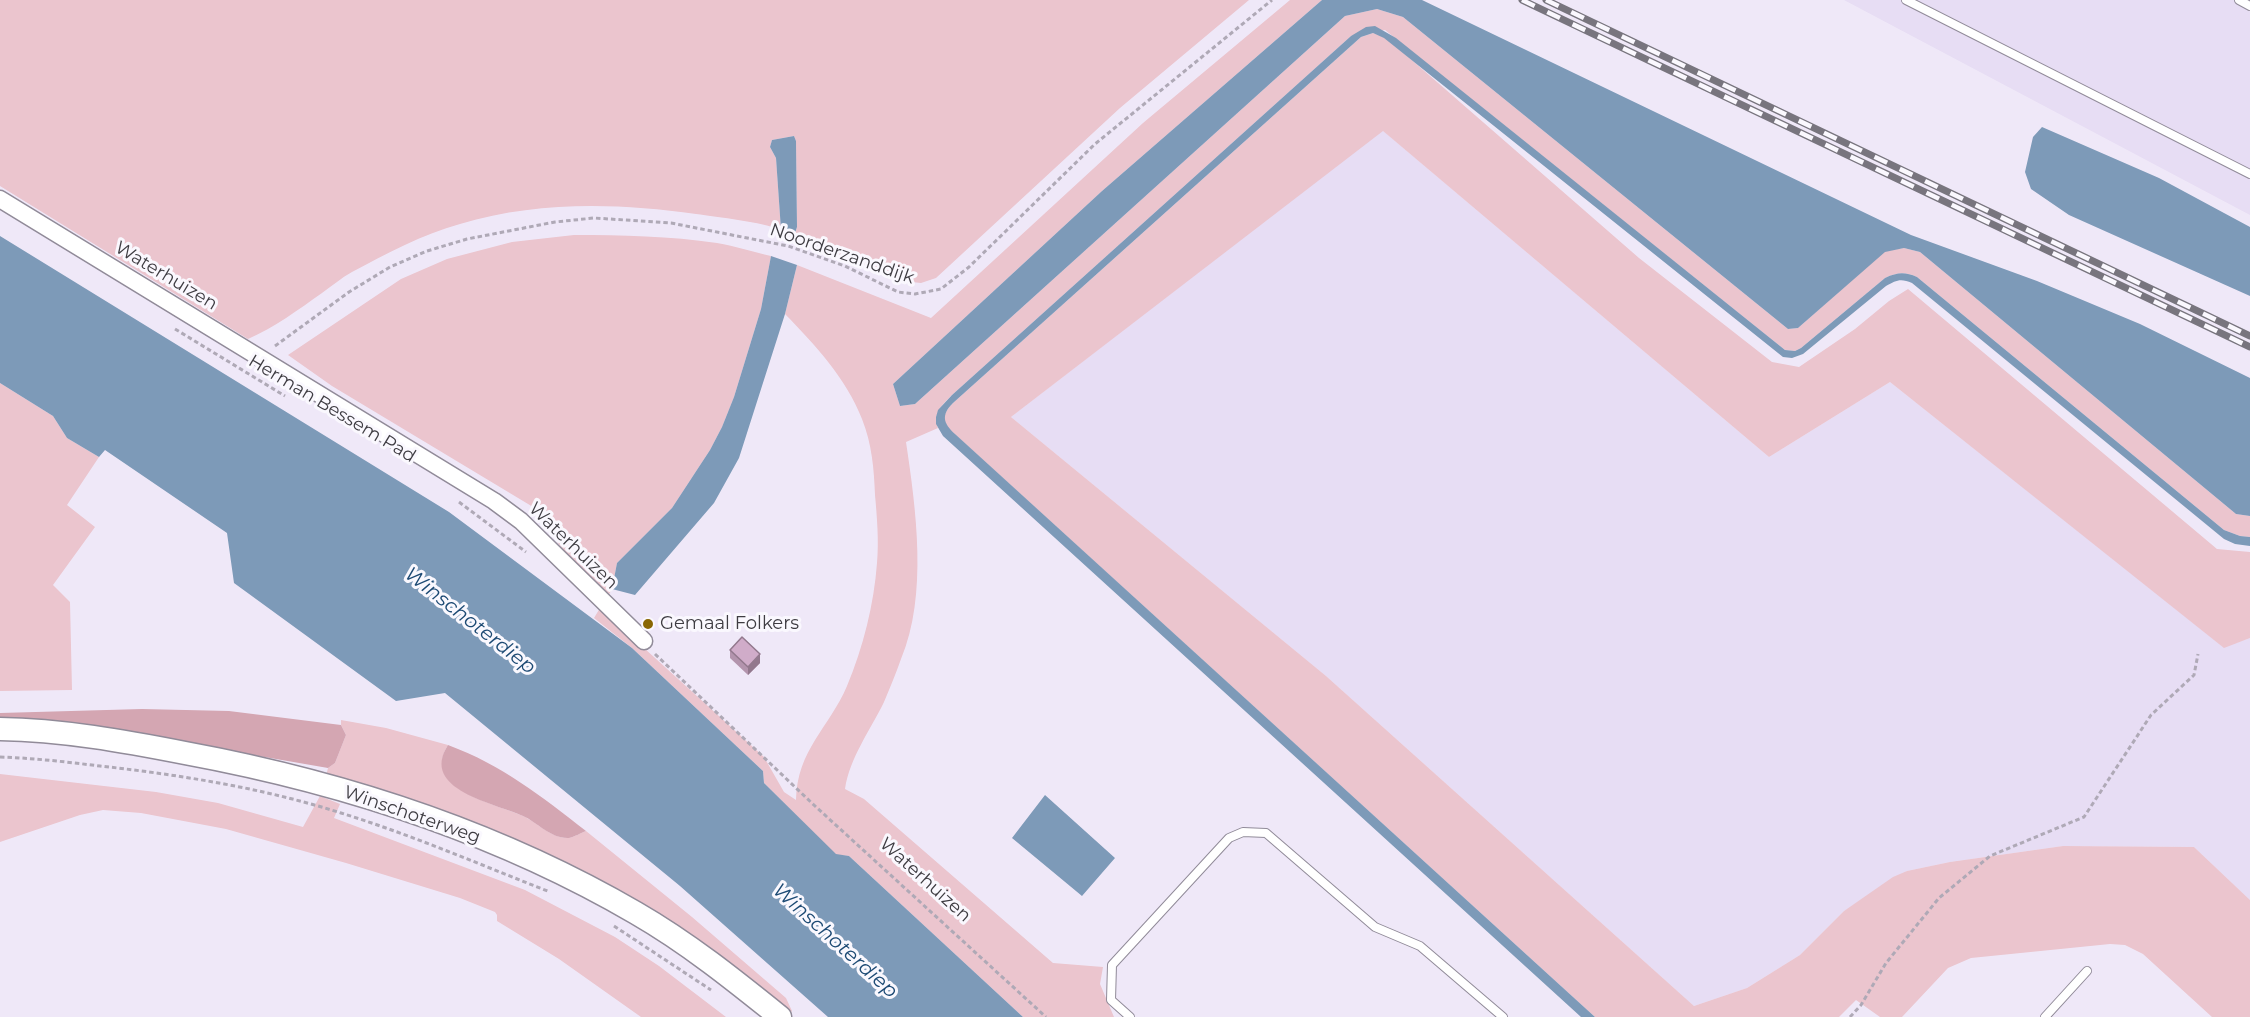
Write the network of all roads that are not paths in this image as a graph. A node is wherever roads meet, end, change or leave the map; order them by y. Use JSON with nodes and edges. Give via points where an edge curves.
{"nodes":[{"id":1,"x":1906,"y":0,"type":"edge"},
{"id":2,"x":2239,"y":0,"type":"edge"},
{"id":3,"x":2250,"y":6,"type":"edge"},
{"id":4,"x":2250,"y":174,"type":"edge"},
{"id":5,"x":0,"y":199,"type":"edge"},
{"id":6,"x":644,"y":641,"type":"road end"},
{"id":7,"x":0,"y":729,"type":"edge"},
{"id":8,"x":2087,"y":970,"type":"dead end"},
{"id":9,"x":780,"y":1017,"type":"edge"},
{"id":10,"x":1130,"y":1017,"type":"edge"},
{"id":11,"x":1503,"y":1017,"type":"edge"},
{"id":12,"x":2045,"y":1017,"type":"edge"}],
"edges":[{"from":1,"to":4,"type":"lane"},
{"from":2,"to":3,"type":"lane"},
{"from":5,"to":6,"type":"street","name":"Waterhuizen","via":[[495,501],[521,521]]},
{"from":7,"to":9,"type":"main road","name":"Winschoterweg","via":[[67,734],[219,759],[340,789],[456,828],[533,859],[637,914],[719,969]]},
{"from":8,"to":12,"type":"lane"},
{"from":10,"to":11,"type":"lane","via":[[1112,1000],[1112,964],[1229,838],[1243,832],[1266,833],[1375,927],[1420,946]]}]}
